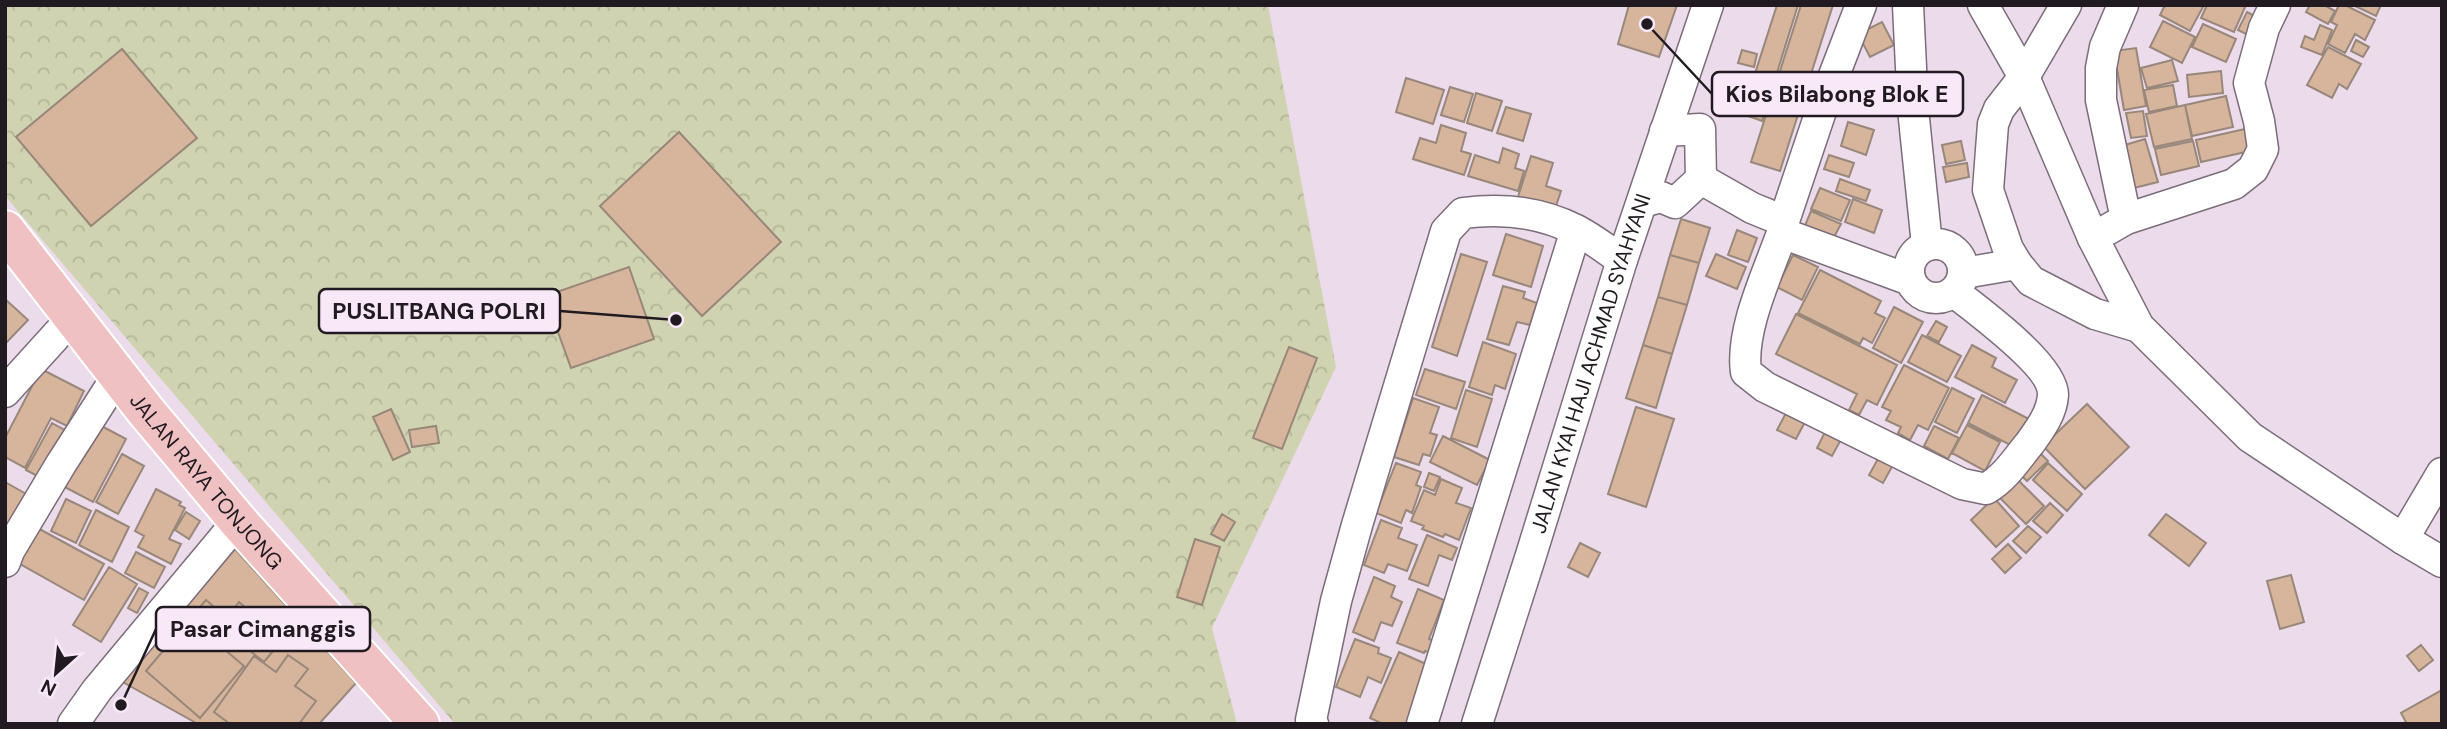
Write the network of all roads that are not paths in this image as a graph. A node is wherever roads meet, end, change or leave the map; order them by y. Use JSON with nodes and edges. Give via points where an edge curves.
{"nodes":[{"id":1,"x":1708,"y":5,"type":"edge"},
{"id":2,"x":1861,"y":5,"type":"edge"},
{"id":3,"x":1908,"y":5,"type":"edge"},
{"id":4,"x":1983,"y":5,"type":"edge"},
{"id":5,"x":2066,"y":5,"type":"edge"},
{"id":6,"x":2123,"y":5,"type":"edge"},
{"id":7,"x":2275,"y":5,"type":"edge"},
{"id":8,"x":2024,"y":77,"type":"junction"},
{"id":9,"x":1665,"y":131,"type":"junction"},
{"id":10,"x":1701,"y":179,"type":"junction"},
{"id":11,"x":1642,"y":202,"type":"junction"},
{"id":12,"x":2126,"y":219,"type":"junction"},
{"id":13,"x":1783,"y":227,"type":"junction"},
{"id":14,"x":5,"y":230,"type":"edge"},
{"id":15,"x":1576,"y":230,"type":"junction"},
{"id":16,"x":2093,"y":238,"type":"junction"},
{"id":17,"x":1927,"y":245,"type":"junction"},
{"id":18,"x":1622,"y":260,"type":"junction"},
{"id":19,"x":2017,"y":264,"type":"junction"},
{"id":20,"x":1910,"y":280,"type":"junction"},
{"id":21,"x":1959,"y":282,"type":"junction"},
{"id":22,"x":73,"y":317,"type":"junction"},
{"id":23,"x":2139,"y":327,"type":"junction"},
{"id":24,"x":118,"y":376,"type":"junction"},
{"id":25,"x":5,"y":391,"type":"edge"},
{"id":26,"x":2442,"y":473,"type":"edge"},
{"id":27,"x":238,"y":521,"type":"junction"},
{"id":28,"x":2403,"y":539,"type":"junction"},
{"id":29,"x":5,"y":562,"type":"edge"},
{"id":30,"x":2442,"y":562,"type":"edge"},
{"id":31,"x":73,"y":724,"type":"edge"},
{"id":32,"x":420,"y":724,"type":"edge"},
{"id":33,"x":1313,"y":724,"type":"edge"},
{"id":34,"x":1422,"y":724,"type":"edge"},
{"id":35,"x":1476,"y":724,"type":"edge"}],
"edges":[{"from":1,"to":9,"type":"street","name":"JALAN KYAI HAJI ACHMAD SYAHYANI"},
{"from":2,"to":13,"type":"street"},
{"from":3,"to":17,"type":"street"},
{"from":4,"to":8,"type":"street"},
{"from":5,"to":8,"type":"street"},
{"from":6,"to":12,"type":"street","via":[[2105,47],[2101,100]]},
{"from":7,"to":12,"type":"street","via":[[2249,83],[2263,149],[2253,169],[2234,184]]},
{"from":8,"to":16,"type":"street"},
{"from":8,"to":19,"type":"street","via":[[1998,109],[1993,124],[1988,190]]},
{"from":9,"to":10,"type":"street","via":[[1700,129]]},
{"from":9,"to":11,"type":"street","name":"JALAN KYAI HAJI ACHMAD SYAHYANI"},
{"from":10,"to":11,"type":"street","via":[[1675,203],[1661,197]]},
{"from":10,"to":13,"type":"street"},
{"from":11,"to":18,"type":"street","name":"JALAN KYAI HAJI ACHMAD SYAHYANI"},
{"from":12,"to":16,"type":"street"},
{"from":13,"to":20,"type":"street"},
{"from":13,"to":21,"type":"street","via":[[1746,337],[1746,372],[1765,387],[1962,484],[1986,489],[1999,481],[2040,429],[2053,392],[2032,358]]},
{"from":14,"to":22,"type":"main road","name":"JALAN RAYA TONJONG"},
{"from":15,"to":18,"type":"street"},
{"from":15,"to":33,"type":"street","via":[[1537,215],[1487,209],[1463,212],[1446,231],[1336,601]]},
{"from":15,"to":34,"type":"street"},
{"from":16,"to":23,"type":"street"},
{"from":17,"to":20,"type":"street","via":[[1911,259]]},
{"from":17,"to":21,"type":"street","via":[[1948,246],[1962,261]]},
{"from":18,"to":35,"type":"street","name":"JALAN KYAI HAJI ACHMAD SYAHYANI"},
{"from":19,"to":21,"type":"street"},
{"from":19,"to":23,"type":"street","via":[[2031,281],[2095,314]]},
{"from":20,"to":21,"type":"street","via":[[1924,296],[1934,298],[1945,297]]},
{"from":22,"to":24,"type":"main road","name":"JALAN RAYA TONJONG"},
{"from":22,"to":25,"type":"street"},
{"from":23,"to":28,"type":"street","via":[[2250,437]]},
{"from":24,"to":27,"type":"main road","name":"JALAN RAYA TONJONG"},
{"from":24,"to":29,"type":"street"},
{"from":26,"to":28,"type":"street"},
{"from":27,"to":31,"type":"street"},
{"from":27,"to":32,"type":"main road","name":"JALAN RAYA TONJONG"},
{"from":28,"to":30,"type":"street"}]}
